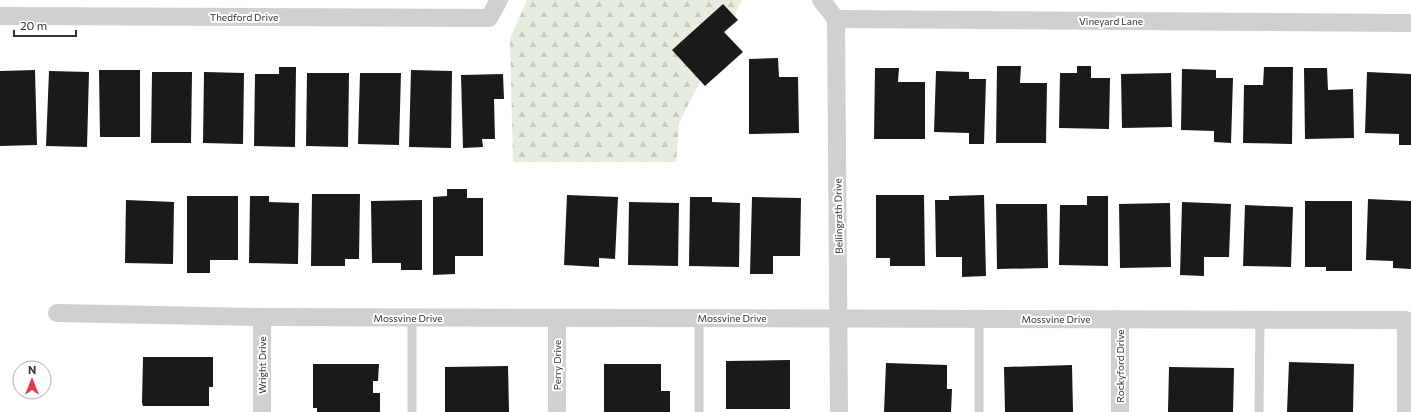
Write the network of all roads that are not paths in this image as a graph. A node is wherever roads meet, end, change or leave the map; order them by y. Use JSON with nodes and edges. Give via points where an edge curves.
{"nodes":[{"id":1,"x":499,"y":0,"type":"edge"},
{"id":2,"x":821,"y":0,"type":"edge"},
{"id":3,"x":0,"y":16,"type":"edge"},
{"id":4,"x":836,"y":19,"type":"junction"},
{"id":5,"x":1411,"y":22,"type":"edge"},
{"id":6,"x":57,"y":313,"type":"dead end"},
{"id":7,"x":262,"y":317,"type":"junction"},
{"id":8,"x":412,"y":318,"type":"junction"},
{"id":9,"x":557,"y":318,"type":"junction"},
{"id":10,"x":699,"y":318,"type":"junction"},
{"id":11,"x":839,"y":319,"type":"junction"},
{"id":12,"x":979,"y":319,"type":"junction"},
{"id":13,"x":1120,"y":319,"type":"junction"},
{"id":14,"x":1260,"y":319,"type":"junction"},
{"id":15,"x":262,"y":412,"type":"edge"},
{"id":16,"x":412,"y":412,"type":"edge"},
{"id":17,"x":557,"y":412,"type":"edge"},
{"id":18,"x":699,"y":412,"type":"edge"},
{"id":19,"x":839,"y":412,"type":"edge"},
{"id":20,"x":979,"y":412,"type":"edge"},
{"id":21,"x":1120,"y":412,"type":"edge"},
{"id":22,"x":1259,"y":412,"type":"edge"},
{"id":23,"x":1406,"y":412,"type":"edge"}],
"edges":[{"from":1,"to":3,"type":"street","name":"Thedford Drive","via":[[489,18]]},
{"from":2,"to":4,"type":"street"},
{"from":4,"to":5,"type":"street","name":"Vineyard Lane"},
{"from":4,"to":11,"type":"street","name":"Bellingrath Drive"},
{"from":6,"to":7,"type":"street","name":"Mossvine Drive"},
{"from":7,"to":8,"type":"street","name":"Mossvine Drive"},
{"from":7,"to":15,"type":"street","name":"Wright Drive"},
{"from":8,"to":9,"type":"street","name":"Mossvine Drive"},
{"from":8,"to":16,"type":"lane"},
{"from":9,"to":10,"type":"street","name":"Mossvine Drive"},
{"from":9,"to":17,"type":"street","name":"Perry Drive"},
{"from":10,"to":11,"type":"street","name":"Mossvine Drive"},
{"from":10,"to":18,"type":"lane"},
{"from":11,"to":12,"type":"street","name":"Mossvine Drive"},
{"from":11,"to":19,"type":"street","name":"Bellingrath Drive"},
{"from":12,"to":13,"type":"street","name":"Mossvine Drive"},
{"from":12,"to":20,"type":"lane"},
{"from":13,"to":14,"type":"street","name":"Mossvine Drive"},
{"from":13,"to":21,"type":"street","name":"Rockyford Drive"},
{"from":14,"to":22,"type":"lane"},
{"from":14,"to":23,"type":"street","name":"Mossvine Drive","via":[[1406,320]]}]}
